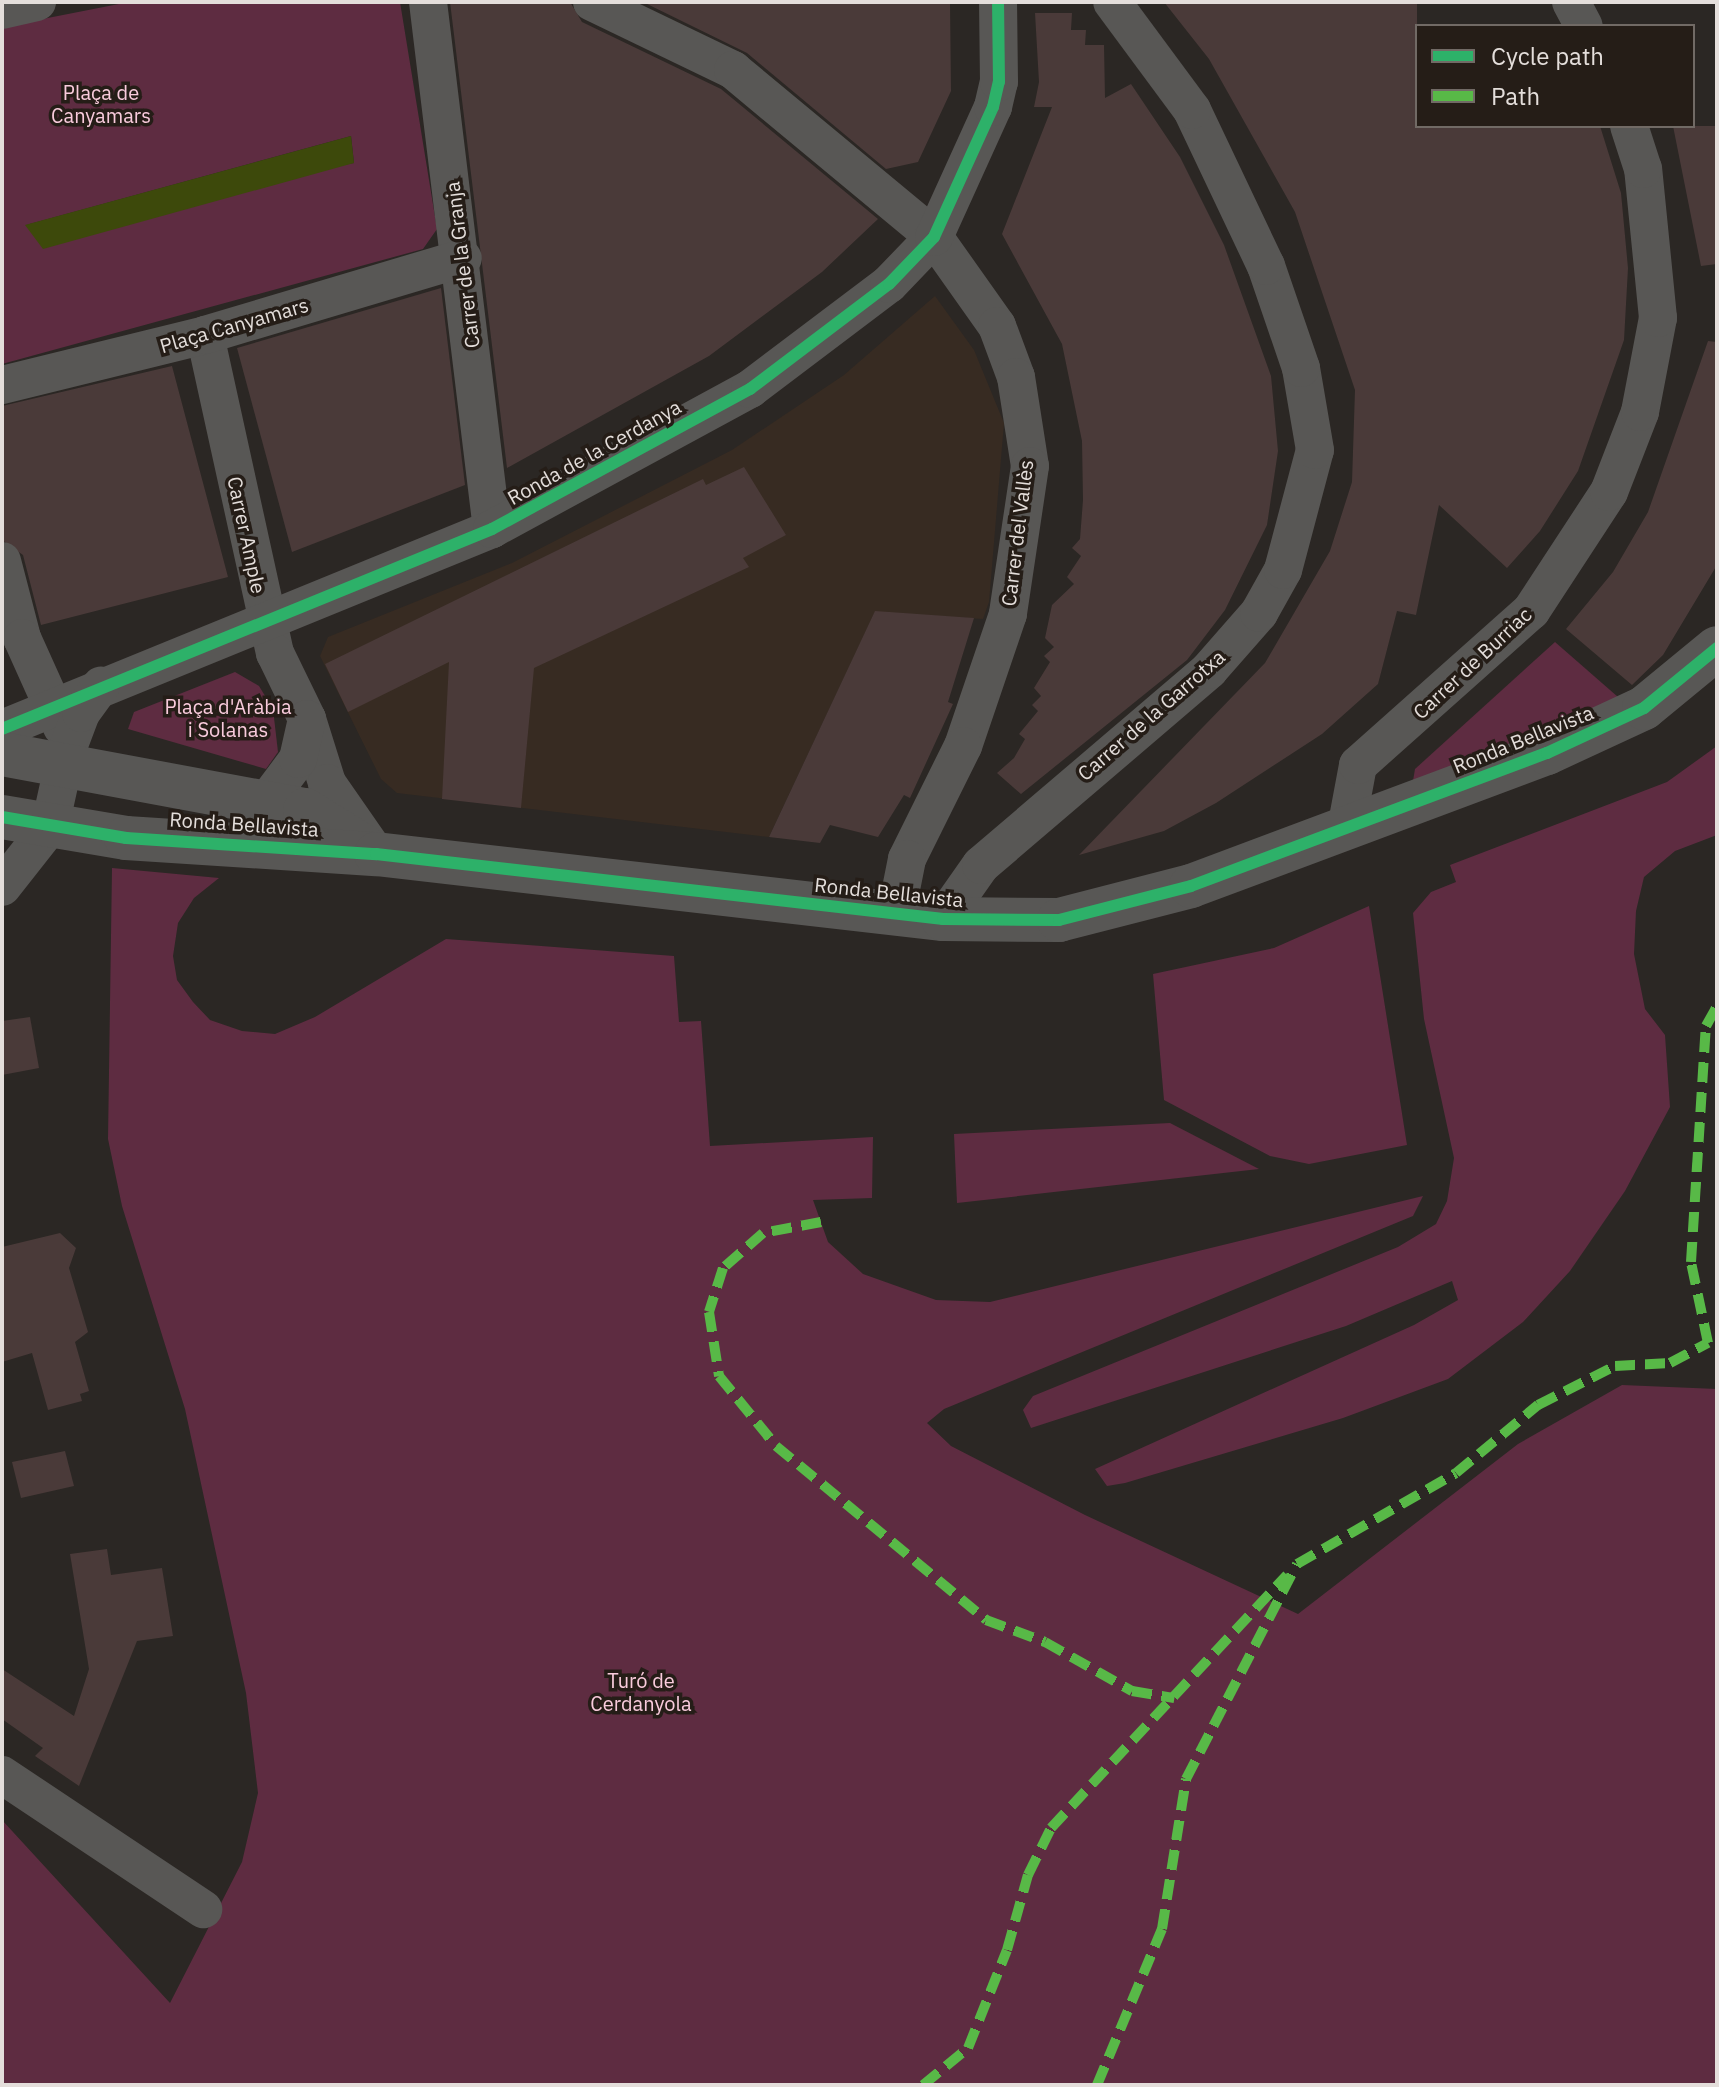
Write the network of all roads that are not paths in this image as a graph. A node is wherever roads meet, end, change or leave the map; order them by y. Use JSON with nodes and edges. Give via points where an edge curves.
{"nodes":[{"id":1,"x":37,"y":2,"type":"edge"},
{"id":2,"x":428,"y":2,"type":"edge"},
{"id":3,"x":592,"y":2,"type":"edge"},
{"id":4,"x":998,"y":2,"type":"edge"},
{"id":5,"x":1112,"y":2,"type":"edge"},
{"id":6,"x":1571,"y":2,"type":"edge"},
{"id":7,"x":2,"y":10,"type":"edge"},
{"id":8,"x":1583,"y":24,"type":"edge"},
{"id":9,"x":1630,"y":128,"type":"edge"},
{"id":10,"x":934,"y":237,"type":"junction"},
{"id":11,"x":463,"y":258,"type":"junction"},
{"id":12,"x":205,"y":335,"type":"junction"},
{"id":13,"x":2,"y":385,"type":"edge"},
{"id":14,"x":492,"y":529,"type":"junction"},
{"id":15,"x":2,"y":561,"type":"edge"},
{"id":16,"x":265,"y":619,"type":"junction"},
{"id":17,"x":1717,"y":648,"type":"edge"},
{"id":18,"x":101,"y":685,"type":"junction"},
{"id":19,"x":50,"y":707,"type":"junction"},
{"id":20,"x":307,"y":719,"type":"junction"},
{"id":21,"x":2,"y":729,"type":"edge"},
{"id":22,"x":2,"y":754,"type":"edge"},
{"id":23,"x":65,"y":760,"type":"junction"},
{"id":24,"x":266,"y":802,"type":"junction"},
{"id":25,"x":2,"y":817,"type":"edge"},
{"id":26,"x":1347,"y":824,"type":"junction"},
{"id":27,"x":50,"y":826,"type":"junction"},
{"id":28,"x":162,"y":838,"type":"junction"},
{"id":29,"x":376,"y":854,"type":"junction"},
{"id":30,"x":2,"y":887,"type":"edge"},
{"id":31,"x":896,"y":914,"type":"junction"},
{"id":32,"x":943,"y":919,"type":"junction"},
{"id":33,"x":2,"y":1775,"type":"edge"},
{"id":34,"x":203,"y":1909,"type":"dead end"}],
"edges":[{"from":1,"to":7,"type":"street"},
{"from":2,"to":11,"type":"street","name":"Carrer de la Granja"},
{"from":3,"to":10,"type":"street","name":"Carrer del Vallès","via":[[733,70]]},
{"from":4,"to":10,"type":"street","name":"Ronda de la Cerdanya","via":[[999,82],[993,107]]},
{"from":5,"to":32,"type":"street","name":"Carrer de la Garrotxa","via":[[1192,110],[1260,252],[1301,368],[1315,450],[1283,570],[1259,613],[1209,670],[981,865]]},
{"from":6,"to":8,"type":"street"},
{"from":9,"to":26,"type":"street","name":"Carrer de Burriac","via":[[1643,169],[1658,318],[1640,412],[1609,492],[1531,611],[1358,765]]},
{"from":10,"to":14,"type":"street","name":"Ronda de la Cerdanya","via":[[889,284],[750,389]]},
{"from":10,"to":31,"type":"street","name":"Carrer del Vallès","via":[[997,326],[1016,377],[1030,466],[1008,614],[963,746],[907,859]]},
{"from":11,"to":12,"type":"street","name":"Plaça Canyamars"},
{"from":11,"to":14,"type":"street","name":"Carrer de la Granja"},
{"from":12,"to":13,"type":"street","name":"Plaça Canyamars"},
{"from":12,"to":16,"type":"street","name":"Carrer Ample"},
{"from":14,"to":16,"type":"street","name":"Ronda de la Cerdanya"},
{"from":15,"to":19,"type":"street","via":[[22,638]]},
{"from":16,"to":18,"type":"street","name":"Ronda de la Cerdanya"},
{"from":16,"to":20,"type":"street","name":"Carrer Ample"},
{"from":17,"to":26,"type":"street","name":"Ronda Bellavista","via":[[1625,719],[1478,780]]},
{"from":18,"to":19,"type":"street","name":"Ronda de la Cerdanya"},
{"from":18,"to":23,"type":"street","via":[[81,713]]},
{"from":19,"to":21,"type":"street","name":"Ronda de la Cerdanya"},
{"from":19,"to":23,"type":"street"},
{"from":20,"to":24,"type":"street","via":[[298,759]]},
{"from":20,"to":29,"type":"street","name":"Carrer Ample","via":[[327,783]]},
{"from":22,"to":23,"type":"street","name":"Ronda Bellavista"},
{"from":23,"to":24,"type":"street","name":"Ronda Bellavista"},
{"from":23,"to":27,"type":"street"},
{"from":24,"to":28,"type":"street","name":"Ronda Bellavista","via":[[221,826]]},
{"from":24,"to":29,"type":"street","name":"Ronda Bellavista","via":[[305,810]]},
{"from":25,"to":27,"type":"street","name":"Ronda Bellavista"},
{"from":26,"to":32,"type":"street","name":"Ronda Bellavista","via":[[1132,904],[1059,920]]},
{"from":27,"to":28,"type":"street","name":"Ronda Bellavista"},
{"from":27,"to":30,"type":"street"},
{"from":28,"to":29,"type":"street","name":"Ronda Bellavista"},
{"from":29,"to":31,"type":"street","name":"Ronda Bellavista"},
{"from":31,"to":32,"type":"street","name":"Ronda Bellavista"},
{"from":33,"to":34,"type":"street"}]}
